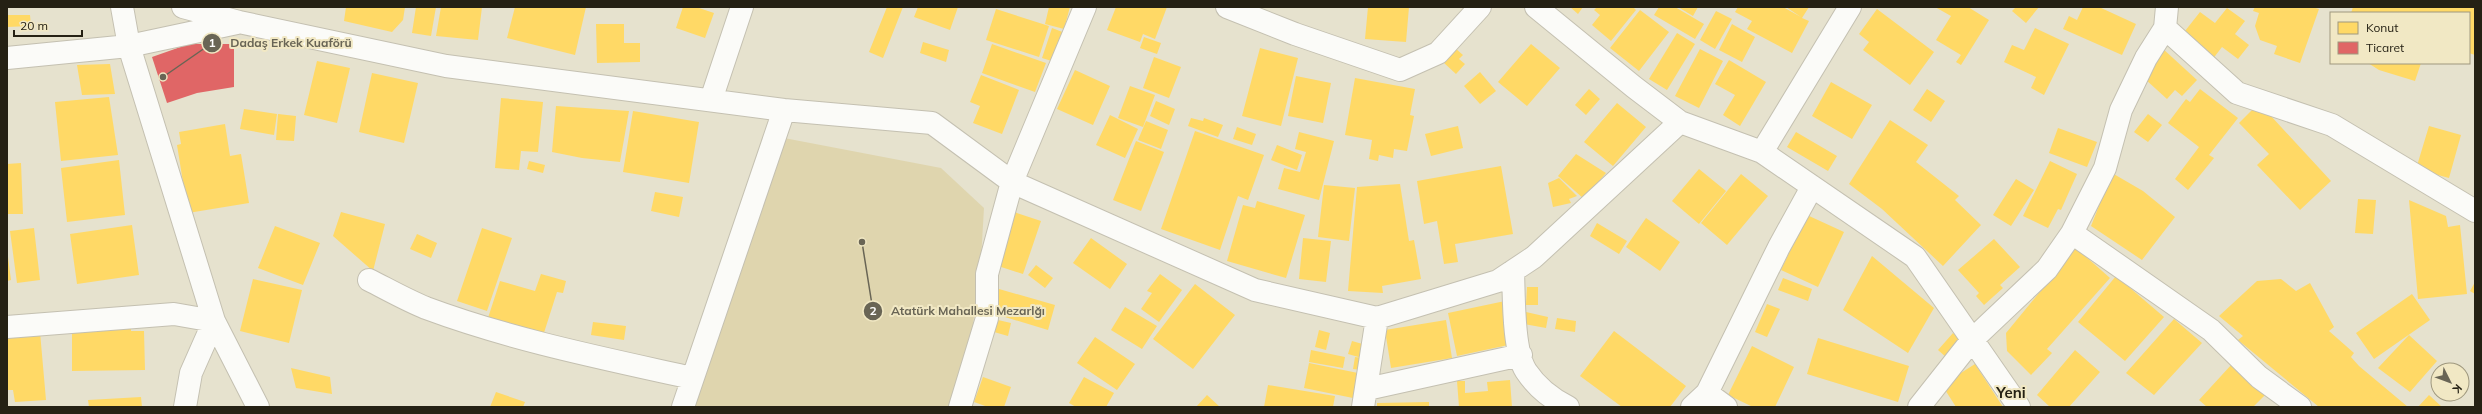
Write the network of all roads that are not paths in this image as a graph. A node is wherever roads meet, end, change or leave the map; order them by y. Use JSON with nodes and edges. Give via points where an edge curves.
{"nodes":[{"id":1,"x":122,"y":7,"type":"edge"},
{"id":2,"x":183,"y":7,"type":"edge"},
{"id":3,"x":742,"y":7,"type":"edge"},
{"id":4,"x":1085,"y":7,"type":"edge"},
{"id":5,"x":1227,"y":7,"type":"edge"},
{"id":6,"x":1480,"y":7,"type":"edge"},
{"id":7,"x":1536,"y":7,"type":"edge"},
{"id":8,"x":1850,"y":7,"type":"edge"},
{"id":9,"x":2167,"y":7,"type":"edge"},
{"id":10,"x":239,"y":22,"type":"junction"},
{"id":11,"x":2165,"y":28,"type":"junction"},
{"id":12,"x":129,"y":46,"type":"junction"},
{"id":13,"x":7,"y":58,"type":"edge"},
{"id":14,"x":711,"y":100,"type":"junction"},
{"id":15,"x":784,"y":110,"type":"junction"},
{"id":16,"x":1680,"y":122,"type":"junction"},
{"id":17,"x":1762,"y":152,"type":"junction"},
{"id":18,"x":1012,"y":182,"type":"junction"},
{"id":19,"x":1812,"y":187,"type":"junction"},
{"id":20,"x":2475,"y":210,"type":"edge"},
{"id":21,"x":2072,"y":233,"type":"junction"},
{"id":22,"x":1512,"y":271,"type":"junction"},
{"id":23,"x":368,"y":280,"type":"dead end"},
{"id":24,"x":1376,"y":318,"type":"junction"},
{"id":25,"x":214,"y":321,"type":"junction"},
{"id":26,"x":7,"y":327,"type":"edge"},
{"id":27,"x":1972,"y":340,"type":"junction"},
{"id":28,"x":1521,"y":355,"type":"junction"},
{"id":29,"x":692,"y":378,"type":"junction"},
{"id":30,"x":1365,"y":398,"type":"edge"},
{"id":31,"x":1699,"y":400,"type":"edge"},
{"id":32,"x":185,"y":407,"type":"edge"},
{"id":33,"x":258,"y":407,"type":"edge"},
{"id":34,"x":683,"y":407,"type":"edge"},
{"id":35,"x":960,"y":407,"type":"edge"},
{"id":36,"x":1568,"y":407,"type":"edge"},
{"id":37,"x":1726,"y":407,"type":"edge"},
{"id":38,"x":1919,"y":407,"type":"edge"},
{"id":39,"x":2019,"y":407,"type":"edge"},
{"id":40,"x":2300,"y":407,"type":"edge"}],
"edges":[{"from":1,"to":12,"type":"street"},
{"from":2,"to":10,"type":"street"},
{"from":3,"to":14,"type":"street"},
{"from":4,"to":18,"type":"street"},
{"from":5,"to":6,"type":"street","via":[[1400,70],[1438,53]]},
{"from":7,"to":16,"type":"street","via":[[1634,88]]},
{"from":8,"to":17,"type":"street"},
{"from":9,"to":11,"type":"street"},
{"from":10,"to":12,"type":"street"},
{"from":10,"to":14,"type":"street","via":[[446,66]]},
{"from":11,"to":20,"type":"street","via":[[2237,93],[2332,125]]},
{"from":11,"to":21,"type":"street","via":[[2146,58],[2121,110],[2105,168]]},
{"from":12,"to":13,"type":"street"},
{"from":12,"to":25,"type":"street"},
{"from":14,"to":15,"type":"street"},
{"from":15,"to":18,"type":"street","via":[[932,123]]},
{"from":15,"to":29,"type":"street"},
{"from":16,"to":17,"type":"street"},
{"from":16,"to":22,"type":"street","via":[[1534,257]]},
{"from":17,"to":19,"type":"street"},
{"from":18,"to":24,"type":"street","via":[[1255,290]]},
{"from":18,"to":35,"type":"street","via":[[987,274],[987,318]]},
{"from":19,"to":27,"type":"street","via":[[1915,257]]},
{"from":19,"to":31,"type":"street"},
{"from":21,"to":27,"type":"street","via":[[2047,269]]},
{"from":21,"to":40,"type":"street","via":[[2211,330],[2259,377]]},
{"from":22,"to":24,"type":"street","via":[[1498,281]]},
{"from":22,"to":28,"type":"street","via":[[1516,337]]},
{"from":23,"to":29,"type":"street","via":[[424,307],[488,329],[572,352]]},
{"from":24,"to":30,"type":"street"},
{"from":25,"to":26,"type":"street","via":[[174,314]]},
{"from":25,"to":32,"type":"street","via":[[191,373]]},
{"from":25,"to":33,"type":"street"},
{"from":27,"to":38,"type":"street"},
{"from":27,"to":39,"type":"street"},
{"from":28,"to":30,"type":"street"},
{"from":28,"to":36,"type":"street","via":[[1526,371],[1552,399]]},
{"from":29,"to":34,"type":"street"},
{"from":31,"to":37,"type":"street"}]}
